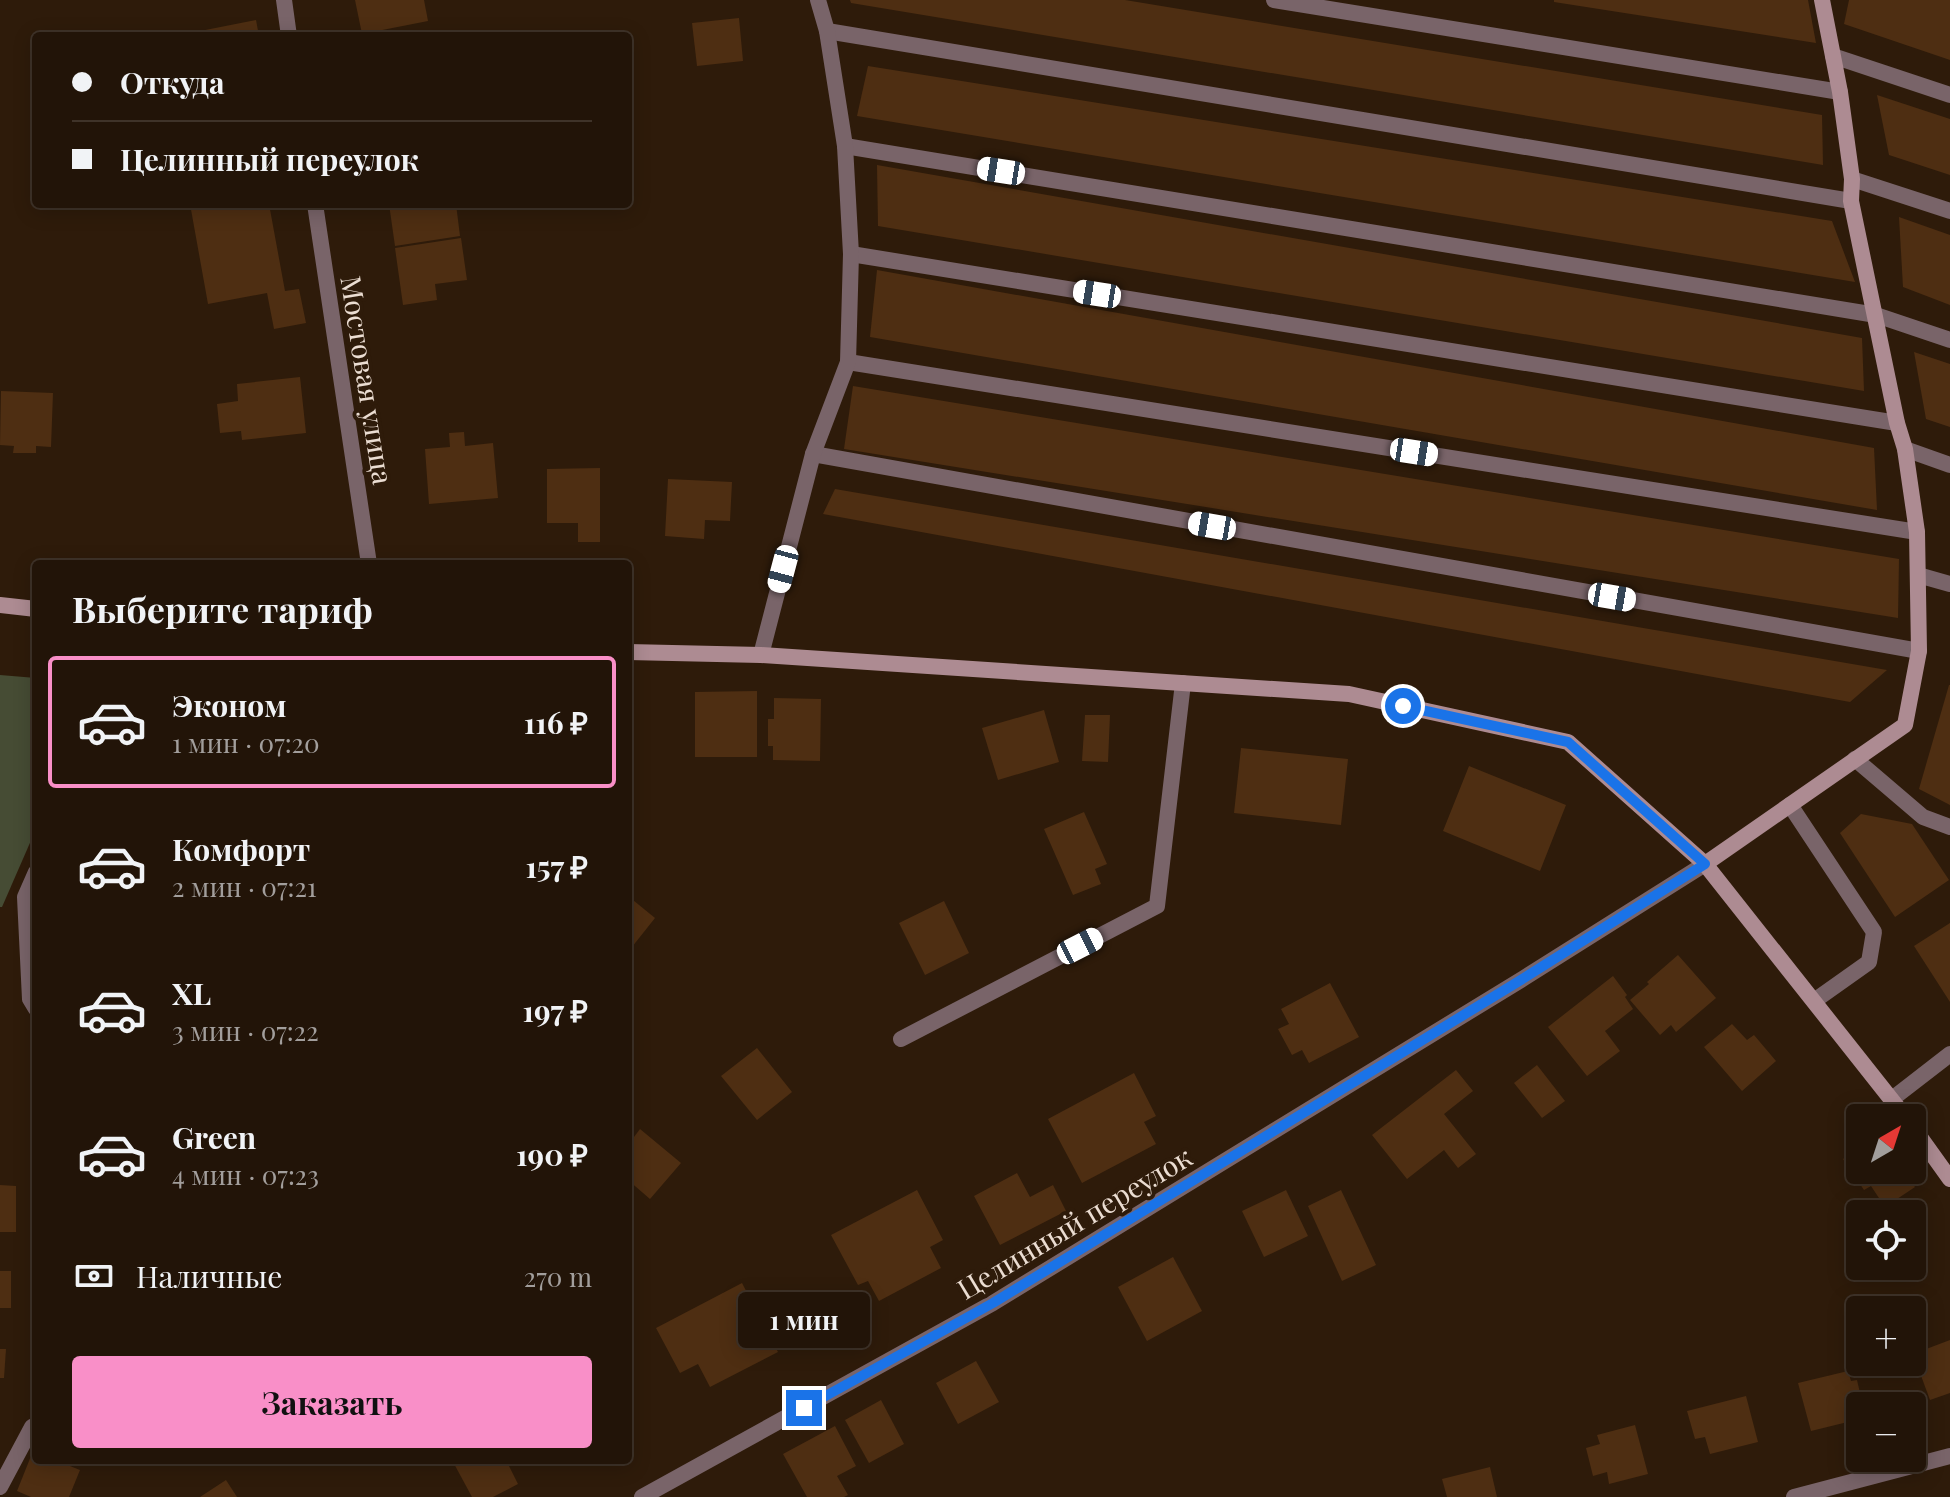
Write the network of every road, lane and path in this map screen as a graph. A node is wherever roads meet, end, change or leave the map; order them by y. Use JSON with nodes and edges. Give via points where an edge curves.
{"nodes":[{"id":1,"x":284,"y":0,"type":"edge"},
{"id":2,"x":818,"y":0,"type":"edge"},
{"id":3,"x":1274,"y":0,"type":"edge"},
{"id":4,"x":1822,"y":0,"type":"edge"},
{"id":5,"x":827,"y":31,"type":"junction"},
{"id":6,"x":288,"y":32,"type":"edge"},
{"id":7,"x":1833,"y":56,"type":"junction"},
{"id":8,"x":1840,"y":92,"type":"junction"},
{"id":9,"x":1950,"y":95,"type":"edge"},
{"id":10,"x":845,"y":146,"type":"junction"},
{"id":11,"x":1852,"y":179,"type":"junction"},
{"id":12,"x":1851,"y":201,"type":"junction"},
{"id":13,"x":316,"y":208,"type":"edge"},
{"id":14,"x":1950,"y":211,"type":"edge"},
{"id":15,"x":851,"y":254,"type":"junction"},
{"id":16,"x":1876,"y":315,"type":"junction"},
{"id":17,"x":1950,"y":340,"type":"edge"},
{"id":18,"x":848,"y":362,"type":"junction"},
{"id":19,"x":1897,"y":423,"type":"junction"},
{"id":20,"x":1905,"y":449,"type":"junction"},
{"id":21,"x":813,"y":454,"type":"junction"},
{"id":22,"x":1950,"y":465,"type":"edge"},
{"id":23,"x":1917,"y":532,"type":"junction"},
{"id":24,"x":368,"y":560,"type":"edge"},
{"id":25,"x":1918,"y":575,"type":"junction"},
{"id":26,"x":1950,"y":584,"type":"edge"},
{"id":27,"x":0,"y":605,"type":"edge"},
{"id":28,"x":32,"y":609,"type":"edge"},
{"id":29,"x":1919,"y":651,"type":"junction"},
{"id":30,"x":632,"y":652,"type":"edge"},
{"id":31,"x":761,"y":655,"type":"junction"},
{"id":32,"x":1183,"y":683,"type":"junction"},
{"id":33,"x":1855,"y":759,"type":"junction"},
{"id":34,"x":1790,"y":805,"type":"junction"},
{"id":35,"x":1950,"y":827,"type":"edge"},
{"id":36,"x":1705,"y":864,"type":"junction"},
{"id":37,"x":32,"y":881,"type":"edge"},
{"id":38,"x":1814,"y":1001,"type":"junction"},
{"id":39,"x":32,"y":1002,"type":"edge"},
{"id":40,"x":901,"y":1039,"type":"dead end"},
{"id":41,"x":1950,"y":1054,"type":"edge"},
{"id":42,"x":1892,"y":1099,"type":"junction"},
{"id":43,"x":1896,"y":1104,"type":"edge"},
{"id":44,"x":1926,"y":1146,"type":"edge"},
{"id":45,"x":1950,"y":1179,"type":"edge"},
{"id":46,"x":32,"y":1427,"type":"edge"},
{"id":47,"x":1950,"y":1456,"type":"edge"},
{"id":48,"x":0,"y":1487,"type":"edge"},
{"id":49,"x":642,"y":1497,"type":"edge"},
{"id":50,"x":1794,"y":1497,"type":"edge"}],
"edges":[{"from":1,"to":6,"type":"street"},
{"from":2,"to":5,"type":"street"},
{"from":3,"to":8,"type":"street"},
{"from":4,"to":7,"type":"street"},
{"from":5,"to":10,"type":"street"},
{"from":5,"to":12,"type":"street"},
{"from":7,"to":8,"type":"street"},
{"from":7,"to":9,"type":"street"},
{"from":8,"to":11,"type":"street"},
{"from":10,"to":15,"type":"street"},
{"from":10,"to":16,"type":"street"},
{"from":11,"to":12,"type":"street"},
{"from":11,"to":14,"type":"street"},
{"from":12,"to":16,"type":"street"},
{"from":13,"to":24,"type":"street","name":"Мостовая улица"},
{"from":15,"to":18,"type":"street"},
{"from":15,"to":19,"type":"street"},
{"from":16,"to":17,"type":"street"},
{"from":16,"to":19,"type":"street"},
{"from":18,"to":21,"type":"street"},
{"from":18,"to":23,"type":"street"},
{"from":19,"to":20,"type":"street"},
{"from":20,"to":22,"type":"street"},
{"from":20,"to":23,"type":"street"},
{"from":21,"to":29,"type":"street"},
{"from":21,"to":31,"type":"street"},
{"from":23,"to":25,"type":"street"},
{"from":25,"to":26,"type":"street"},
{"from":25,"to":29,"type":"street"},
{"from":27,"to":28,"type":"street"},
{"from":29,"to":33,"type":"street","via":[[1905,725]]},
{"from":30,"to":31,"type":"street"},
{"from":31,"to":32,"type":"street"},
{"from":32,"to":36,"type":"street","via":[[1349,694],[1568,742]]},
{"from":32,"to":40,"type":"street","via":[[1157,906]]},
{"from":33,"to":34,"type":"street"},
{"from":33,"to":35,"type":"street","via":[[1923,817]]},
{"from":34,"to":36,"type":"street"},
{"from":34,"to":38,"type":"street","via":[[1874,932],[1869,962]]},
{"from":36,"to":38,"type":"street"},
{"from":36,"to":49,"type":"street","name":"Целинный переулок","via":[[993,1303]]},
{"from":37,"to":39,"type":"street","via":[[25,897]]},
{"from":38,"to":42,"type":"street"},
{"from":41,"to":42,"type":"street"},
{"from":42,"to":43,"type":"street"},
{"from":44,"to":45,"type":"street"},
{"from":46,"to":48,"type":"street"},
{"from":47,"to":50,"type":"street"}]}
